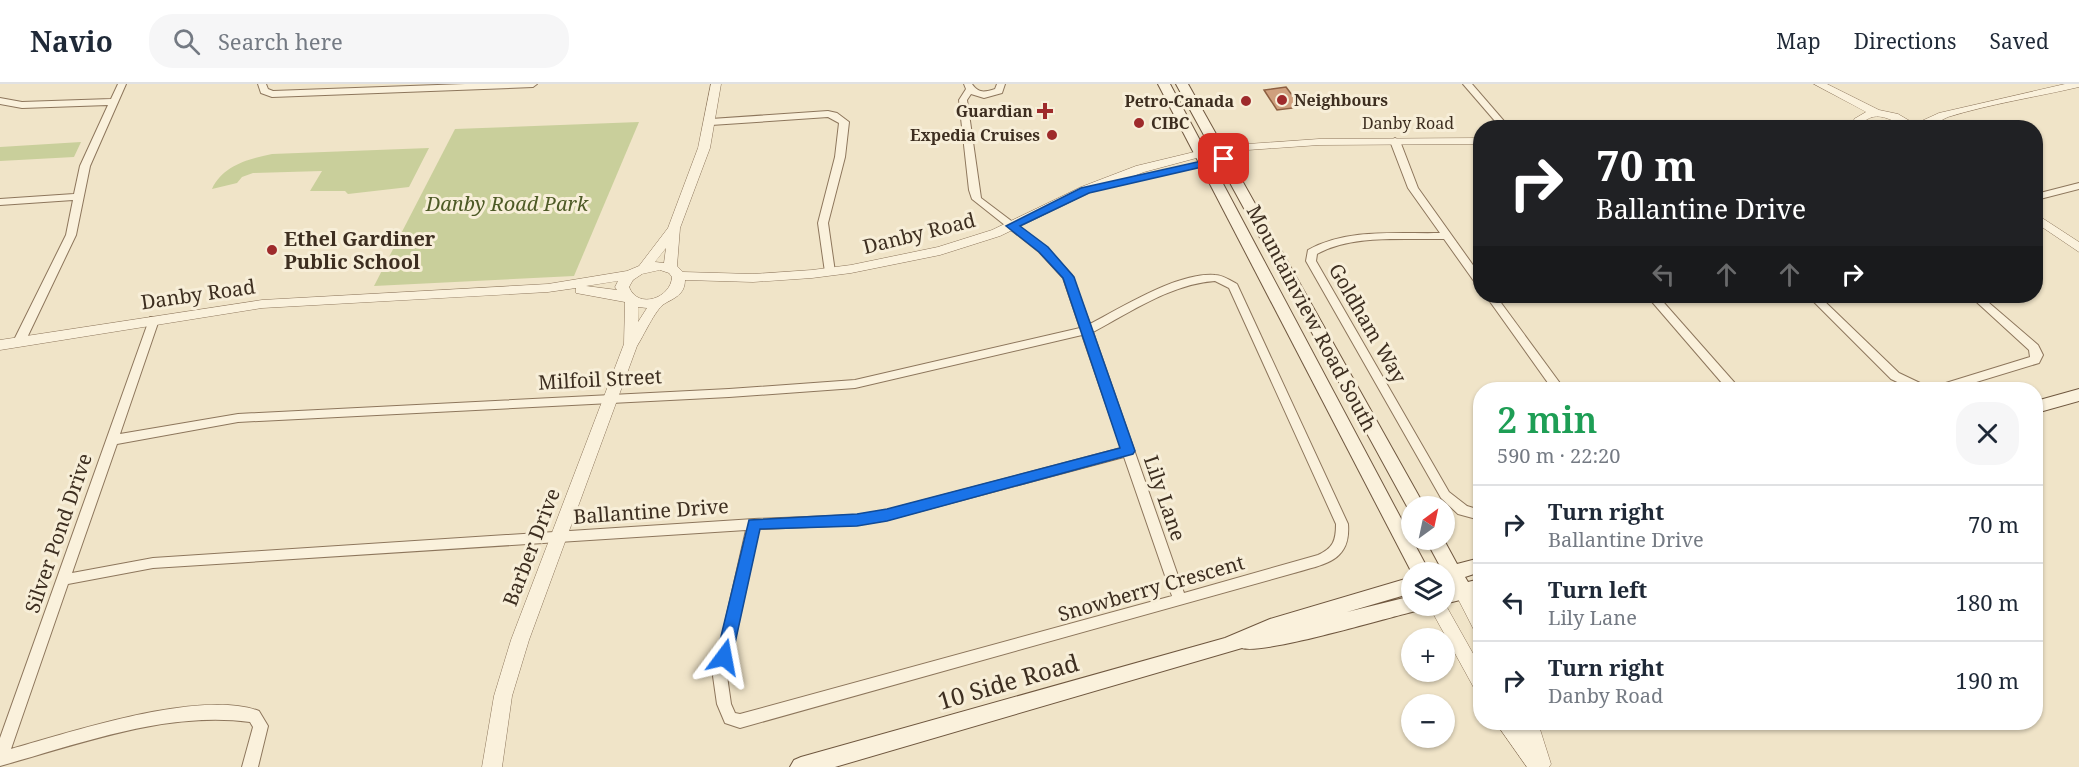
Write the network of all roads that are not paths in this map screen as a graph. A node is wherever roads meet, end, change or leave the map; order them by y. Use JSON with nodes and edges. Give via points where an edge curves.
{"nodes":[{"id":1,"x":122,"y":84,"type":"edge"},
{"id":2,"x":262,"y":84,"type":"edge"},
{"id":3,"x":533,"y":84,"type":"edge"},
{"id":4,"x":717,"y":84,"type":"edge"},
{"id":5,"x":1001,"y":84,"type":"edge"},
{"id":6,"x":1164,"y":84,"type":"edge"},
{"id":7,"x":1182,"y":84,"type":"edge"},
{"id":8,"x":1467,"y":84,"type":"edge"},
{"id":9,"x":2079,"y":84,"type":"edge"},
{"id":10,"x":1823,"y":86,"type":"edge"},
{"id":11,"x":401,"y":87,"type":"edge"},
{"id":12,"x":969,"y":87,"type":"edge"},
{"id":13,"x":0,"y":101,"type":"edge"},
{"id":14,"x":114,"y":102,"type":"junction"},
{"id":15,"x":1883,"y":114,"type":"junction"},
{"id":16,"x":1943,"y":115,"type":"junction"},
{"id":17,"x":1499,"y":120,"type":"edge"},
{"id":18,"x":1855,"y":120,"type":"edge"},
{"id":19,"x":1862,"y":120,"type":"edge"},
{"id":20,"x":1901,"y":120,"type":"edge"},
{"id":21,"x":1933,"y":120,"type":"edge"},
{"id":22,"x":711,"y":122,"type":"junction"},
{"id":23,"x":1395,"y":141,"type":"junction"},
{"id":24,"x":1473,"y":141,"type":"edge"},
{"id":25,"x":1222,"y":154,"type":"junction"},
{"id":26,"x":1203,"y":158,"type":"junction"},
{"id":27,"x":2079,"y":186,"type":"edge"},
{"id":28,"x":2043,"y":194,"type":"edge"},
{"id":29,"x":79,"y":197,"type":"junction"},
{"id":30,"x":0,"y":202,"type":"edge"},
{"id":31,"x":2043,"y":223,"type":"edge"},
{"id":32,"x":1012,"y":226,"type":"junction"},
{"id":33,"x":674,"y":228,"type":"junction"},
{"id":34,"x":1448,"y":236,"type":"junction"},
{"id":35,"x":2079,"y":248,"type":"edge"},
{"id":36,"x":636,"y":272,"type":"junction"},
{"id":37,"x":675,"y":272,"type":"junction"},
{"id":38,"x":831,"y":272,"type":"junction"},
{"id":39,"x":1473,"y":272,"type":"edge"},
{"id":40,"x":753,"y":278,"type":"junction"},
{"id":41,"x":548,"y":288,"type":"junction"},
{"id":42,"x":671,"y":295,"type":"junction"},
{"id":43,"x":628,"y":298,"type":"junction"},
{"id":44,"x":658,"y":301,"type":"junction"},
{"id":45,"x":1496,"y":303,"type":"edge"},
{"id":46,"x":1658,"y":303,"type":"edge"},
{"id":47,"x":1821,"y":303,"type":"edge"},
{"id":48,"x":1983,"y":303,"type":"edge"},
{"id":49,"x":154,"y":320,"type":"junction"},
{"id":50,"x":1087,"y":330,"type":"junction"},
{"id":51,"x":19,"y":342,"type":"junction"},
{"id":52,"x":0,"y":345,"type":"edge"},
{"id":53,"x":630,"y":346,"type":"junction"},
{"id":54,"x":1553,"y":382,"type":"edge"},
{"id":55,"x":1728,"y":382,"type":"edge"},
{"id":56,"x":1906,"y":382,"type":"edge"},
{"id":57,"x":1958,"y":382,"type":"edge"},
{"id":58,"x":2079,"y":395,"type":"edge"},
{"id":59,"x":611,"y":398,"type":"junction"},
{"id":60,"x":2043,"y":405,"type":"edge"},
{"id":61,"x":112,"y":440,"type":"junction"},
{"id":62,"x":1128,"y":451,"type":"junction"},
{"id":63,"x":1410,"y":496,"type":"edge"},
{"id":64,"x":1473,"y":513,"type":"edge"},
{"id":65,"x":754,"y":524,"type":"junction"},
{"id":66,"x":559,"y":536,"type":"junction"},
{"id":67,"x":1415,"y":562,"type":"edge"},
{"id":68,"x":1473,"y":567,"type":"edge"},
{"id":69,"x":1455,"y":572,"type":"edge"},
{"id":70,"x":62,"y":580,"type":"junction"},
{"id":71,"x":1401,"y":588,"type":"edge"},
{"id":72,"x":1463,"y":591,"type":"edge"},
{"id":73,"x":1180,"y":600,"type":"junction"},
{"id":74,"x":1401,"y":607,"type":"edge"},
{"id":75,"x":1473,"y":611,"type":"edge"},
{"id":76,"x":1444,"y":616,"type":"edge"},
{"id":77,"x":1228,"y":645,"type":"junction"},
{"id":78,"x":1473,"y":669,"type":"edge"},
{"id":79,"x":1511,"y":730,"type":"edge"},
{"id":80,"x":1531,"y":730,"type":"edge"},
{"id":81,"x":0,"y":759,"type":"edge"},
{"id":82,"x":250,"y":767,"type":"edge"},
{"id":83,"x":492,"y":767,"type":"edge"},
{"id":84,"x":801,"y":767,"type":"edge"},
{"id":85,"x":1540,"y":767,"type":"edge"}],
"edges":[{"from":1,"to":14,"type":"street"},
{"from":2,"to":11,"type":"street","via":[[264,91],[272,94]]},
{"from":3,"to":11,"type":"street"},
{"from":4,"to":22,"type":"street"},
{"from":5,"to":12,"type":"street","via":[[999,91],[989,94],[978,94]]},
{"from":6,"to":26,"type":"main road","name":"Mountainview Road South"},
{"from":7,"to":25,"type":"main road","name":"Mountainview Road South"},
{"from":8,"to":17,"type":"street"},
{"from":9,"to":16,"type":"street"},
{"from":10,"to":15,"type":"street"},
{"from":10,"to":18,"type":"street"},
{"from":12,"to":32,"type":"street","name":"Lily Lane","via":[[963,100],[974,190],[977,199]]},
{"from":13,"to":14,"type":"street","via":[[22,105]]},
{"from":14,"to":29,"type":"street","via":[[86,166]]},
{"from":15,"to":16,"type":"street"},
{"from":15,"to":19,"type":"street","via":[[1866,114]]},
{"from":15,"to":20,"type":"street"},
{"from":16,"to":21,"type":"street"},
{"from":22,"to":33,"type":"street"},
{"from":22,"to":38,"type":"street","via":[[828,114],[841,118],[844,125],[840,157],[824,223]]},
{"from":23,"to":24,"type":"street","name":"Danby Road"},
{"from":23,"to":25,"type":"street","name":"Danby Road","via":[[1300,144],[1282,150]]},
{"from":23,"to":34,"type":"street","via":[[1413,188]]},
{"from":25,"to":26,"type":"street","name":"Danby Road"},
{"from":25,"to":63,"type":"main road","name":"Mountainview Road South"},
{"from":26,"to":32,"type":"street","name":"Danby Road","via":[[1085,190]]},
{"from":26,"to":67,"type":"main road","name":"Mountainview Road South"},
{"from":27,"to":28,"type":"street"},
{"from":29,"to":30,"type":"street"},
{"from":29,"to":51,"type":"street","via":[[71,235]]},
{"from":31,"to":35,"type":"street"},
{"from":32,"to":38,"type":"street","name":"Danby Road","via":[[940,251]]},
{"from":32,"to":50,"type":"street","name":"Lily Lane","via":[[1064,270]]},
{"from":33,"to":36,"type":"street"},
{"from":33,"to":37,"type":"street"},
{"from":34,"to":39,"type":"street"},
{"from":34,"to":64,"type":"street","name":"Goldham Way","via":[[1353,240],[1319,247],[1312,252],[1311,261],[1444,495]]},
{"from":36,"to":37,"type":"street","via":[[660,266]]},
{"from":36,"to":41,"type":"street","name":"Danby Road"},
{"from":36,"to":43,"type":"street","via":[[622,287]]},
{"from":37,"to":40,"type":"street","name":"Danby Road"},
{"from":37,"to":42,"type":"street","via":[[678,287]]},
{"from":38,"to":40,"type":"street","name":"Danby Road"},
{"from":40,"to":42,"type":"street","name":"Danby Road"},
{"from":41,"to":43,"type":"street","name":"Danby Road"},
{"from":41,"to":49,"type":"street","name":"Danby Road","via":[[262,304]]},
{"from":42,"to":44,"type":"street"},
{"from":43,"to":44,"type":"street","via":[[641,303]]},
{"from":43,"to":53,"type":"street","name":"Barber Drive"},
{"from":44,"to":53,"type":"street","name":"Barber Drive"},
{"from":45,"to":54,"type":"street"},
{"from":46,"to":55,"type":"street"},
{"from":47,"to":56,"type":"street"},
{"from":48,"to":57,"type":"street","via":[[2037,355],[2035,360]]},
{"from":49,"to":51,"type":"street","name":"Danby Road"},
{"from":49,"to":61,"type":"street","name":"Silver Pond Drive"},
{"from":50,"to":59,"type":"street","name":"Milfoil Street","via":[[855,384]]},
{"from":50,"to":62,"type":"street","name":"Lily Lane"},
{"from":50,"to":73,"type":"street","name":"Snowberry Crescent","via":[[1160,292],[1195,279],[1216,278],[1233,286],[1342,524],[1345,538],[1333,555]]},
{"from":51,"to":52,"type":"street","name":"Danby Road"},
{"from":53,"to":59,"type":"street","name":"Barber Drive"},
{"from":58,"to":60,"type":"main road"},
{"from":59,"to":61,"type":"street","name":"Milfoil Street","via":[[238,418]]},
{"from":59,"to":66,"type":"street","name":"Barber Drive"},
{"from":61,"to":70,"type":"street","name":"Silver Pond Drive"},
{"from":62,"to":65,"type":"street","name":"Ballantine Drive","via":[[887,515]]},
{"from":62,"to":73,"type":"street","name":"Lily Lane"},
{"from":65,"to":66,"type":"street","name":"Ballantine Drive"},
{"from":65,"to":73,"type":"street","name":"Snowberry Crescent","via":[[720,676],[730,718],[740,721]]},
{"from":66,"to":70,"type":"street","name":"Ballantine Drive","via":[[153,563]]},
{"from":66,"to":83,"type":"street","name":"Barber Drive","via":[[509,675]]},
{"from":68,"to":69,"type":"main road"},
{"from":70,"to":81,"type":"street","name":"Silver Pond Drive"},
{"from":71,"to":77,"type":"main road","name":"10 Side Road","via":[[1269,627]]},
{"from":72,"to":75,"type":"street"},
{"from":74,"to":77,"type":"main road","name":"10 Side Road","via":[[1276,638]]},
{"from":76,"to":78,"type":"street"},
{"from":77,"to":84,"type":"main road","name":"10 Side Road"},
{"from":79,"to":85,"type":"street"},
{"from":80,"to":85,"type":"street"},
{"from":81,"to":82,"type":"street","via":[[141,722],[237,712],[254,716],[261,726]]}]}
